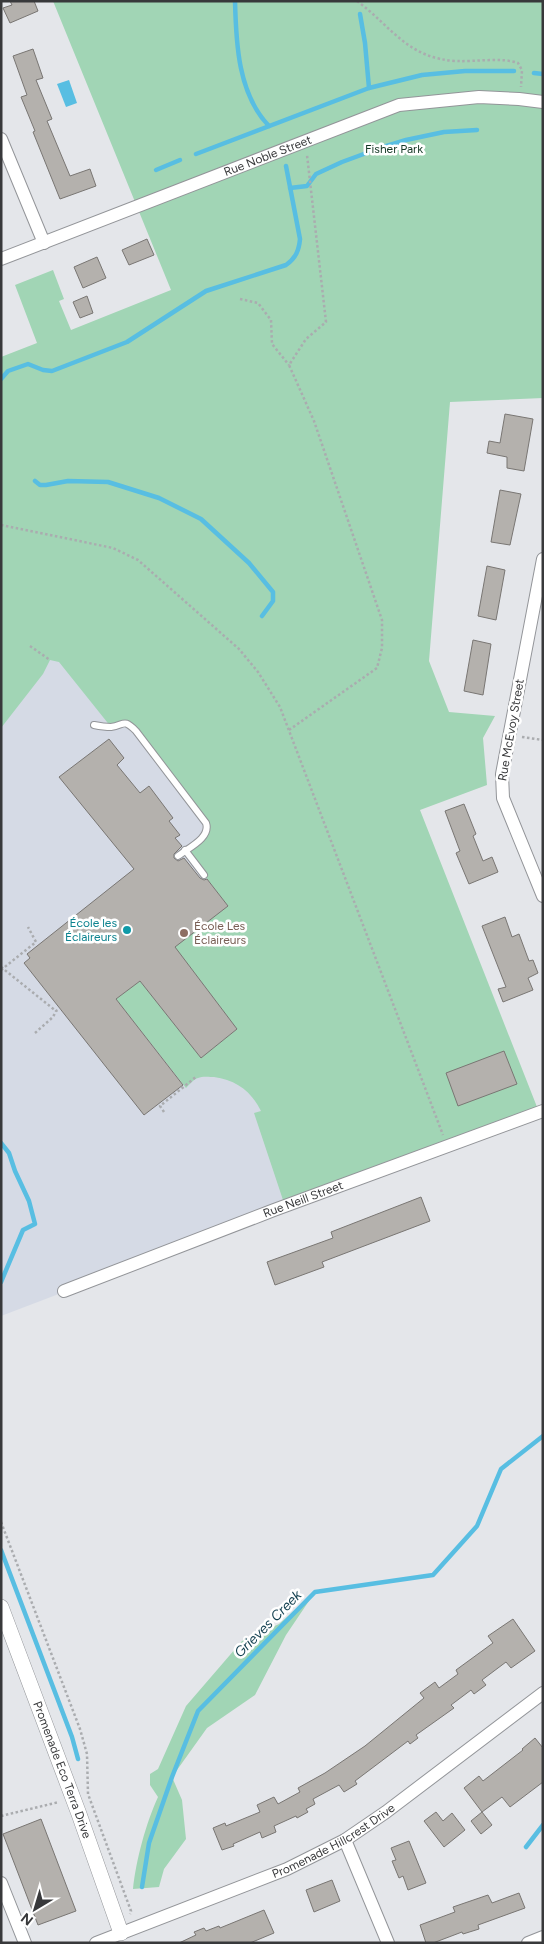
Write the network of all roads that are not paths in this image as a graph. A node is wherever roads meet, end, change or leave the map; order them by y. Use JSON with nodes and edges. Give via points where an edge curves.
{"nodes":[{"id":1,"x":543,"y":102,"type":"edge"},
{"id":2,"x":1,"y":139,"type":"edge"},
{"id":3,"x":44,"y":243,"type":"junction"},
{"id":4,"x":1,"y":259,"type":"edge"},
{"id":5,"x":543,"y":559,"type":"edge"},
{"id":6,"x":94,"y":725,"type":"dead end"},
{"id":7,"x":185,"y":850,"type":"junction"},
{"id":8,"x":178,"y":856,"type":"dead end"},
{"id":9,"x":204,"y":875,"type":"dead end"},
{"id":10,"x":543,"y":896,"type":"edge"},
{"id":11,"x":543,"y":1111,"type":"edge"},
{"id":12,"x":64,"y":1291,"type":"dead end"},
{"id":13,"x":1,"y":1607,"type":"edge"},
{"id":14,"x":543,"y":1693,"type":"edge"},
{"id":15,"x":345,"y":1840,"type":"junction"},
{"id":16,"x":1,"y":1883,"type":"edge"},
{"id":17,"x":121,"y":1933,"type":"junction"},
{"id":18,"x":543,"y":1937,"type":"edge"},
{"id":19,"x":25,"y":1943,"type":"edge"},
{"id":20,"x":96,"y":1943,"type":"edge"},
{"id":21,"x":388,"y":1943,"type":"edge"},
{"id":22,"x":528,"y":1943,"type":"edge"}],
"edges":[{"from":1,"to":3,"type":"street","name":"Rue Noble Street","via":[[479,97],[400,105]]},
{"from":2,"to":3,"type":"street"},
{"from":3,"to":4,"type":"street","name":"Rue Noble Street"},
{"from":5,"to":10,"type":"street","name":"Rue McEvoy Street","via":[[502,774],[503,798]]},
{"from":6,"to":7,"type":"lane","via":[[129,724],[206,823],[208,827],[202,838]]},
{"from":7,"to":8,"type":"lane"},
{"from":7,"to":9,"type":"lane"},
{"from":11,"to":12,"type":"street","name":"Rue Neill Street"},
{"from":13,"to":17,"type":"street","name":"Promenade Eco Terra Drive"},
{"from":14,"to":15,"type":"street","name":"Promenade Hillcrest Drive"},
{"from":15,"to":17,"type":"street","name":"Promenade Hillcrest Drive","via":[[287,1869]]},
{"from":15,"to":21,"type":"street"},
{"from":16,"to":19,"type":"street"},
{"from":17,"to":20,"type":"street","name":"Promenade Hillcrest Drive"},
{"from":18,"to":22,"type":"street"}]}
